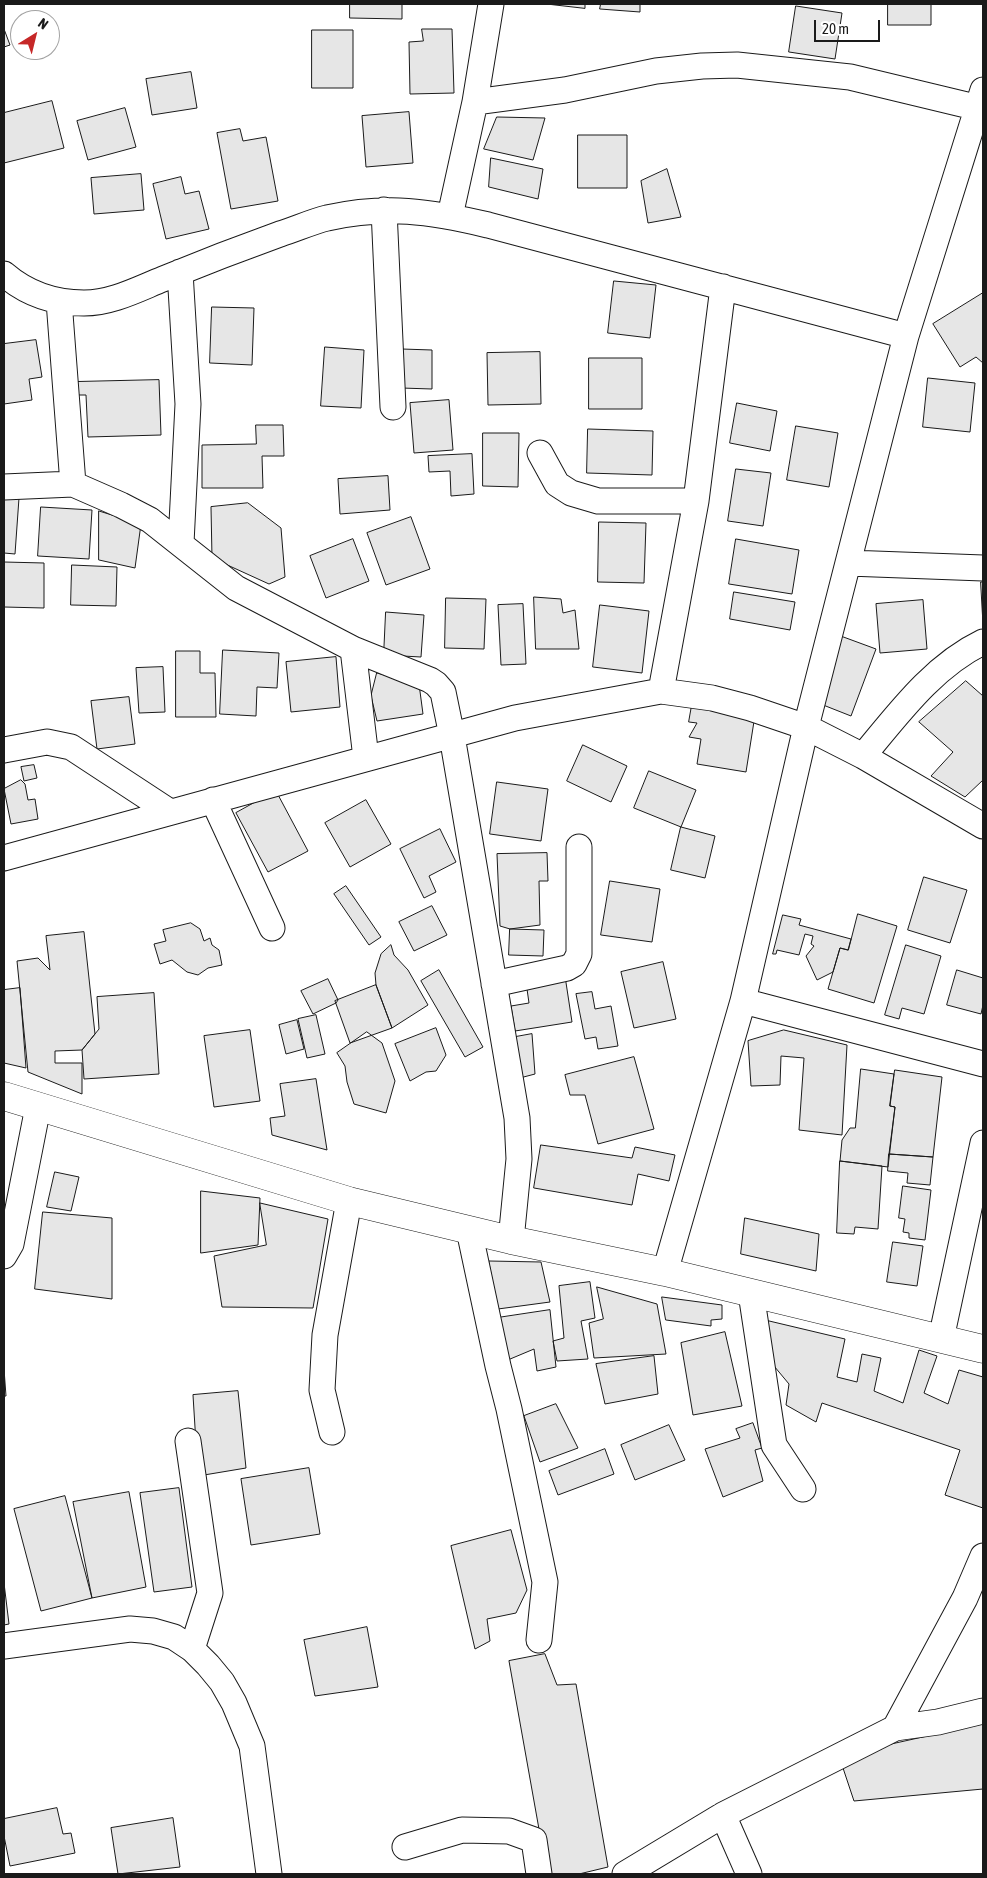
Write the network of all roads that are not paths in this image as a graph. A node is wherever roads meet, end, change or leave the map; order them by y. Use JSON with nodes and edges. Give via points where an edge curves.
{"nodes":[{"id":1,"x":491,"y":4,"type":"edge"},
{"id":2,"x":475,"y":102,"type":"junction"},
{"id":3,"x":982,"y":102,"type":"edge"},
{"id":4,"x":384,"y":210,"type":"junction"},
{"id":5,"x":450,"y":216,"type":"junction"},
{"id":6,"x":180,"y":272,"type":"junction"},
{"id":7,"x":4,"y":274,"type":"edge"},
{"id":8,"x":723,"y":287,"type":"junction"},
{"id":9,"x":59,"y":301,"type":"junction"},
{"id":10,"x":906,"y":336,"type":"junction"},
{"id":11,"x":393,"y":407,"type":"dead end"},
{"id":12,"x":540,"y":453,"type":"dead end"},
{"id":13,"x":73,"y":484,"type":"junction"},
{"id":14,"x":4,"y":487,"type":"edge"},
{"id":15,"x":696,"y":501,"type":"junction"},
{"id":16,"x":181,"y":542,"type":"junction"},
{"id":17,"x":848,"y":563,"type":"junction"},
{"id":18,"x":983,"y":568,"type":"edge"},
{"id":19,"x":983,"y":642,"type":"edge"},
{"id":20,"x":352,"y":649,"type":"junction"},
{"id":21,"x":661,"y":691,"type":"junction"},
{"id":22,"x":806,"y":727,"type":"junction"},
{"id":23,"x":452,"y":736,"type":"junction"},
{"id":24,"x":4,"y":750,"type":"edge"},
{"id":25,"x":863,"y":756,"type":"junction"},
{"id":26,"x":366,"y":758,"type":"junction"},
{"id":27,"x":213,"y":800,"type":"junction"},
{"id":28,"x":170,"y":812,"type":"junction"},
{"id":29,"x":983,"y":826,"type":"edge"},
{"id":30,"x":579,"y":847,"type":"dead end"},
{"id":31,"x":4,"y":858,"type":"edge"},
{"id":32,"x":272,"y":928,"type":"dead end"},
{"id":33,"x":494,"y":984,"type":"junction"},
{"id":34,"x":743,"y":1001,"type":"junction"},
{"id":35,"x":983,"y":1064,"type":"edge"},
{"id":36,"x":4,"y":1096,"type":"edge"},
{"id":37,"x":38,"y":1107,"type":"junction"},
{"id":38,"x":983,"y":1143,"type":"edge"},
{"id":39,"x":349,"y":1200,"type":"junction"},
{"id":40,"x":469,"y":1230,"type":"junction"},
{"id":41,"x":511,"y":1240,"type":"junction"},
{"id":42,"x":4,"y":1256,"type":"edge"},
{"id":43,"x":665,"y":1272,"type":"junction"},
{"id":44,"x":752,"y":1294,"type":"junction"},
{"id":45,"x":942,"y":1339,"type":"junction"},
{"id":46,"x":983,"y":1349,"type":"edge"},
{"id":47,"x":332,"y":1432,"type":"dead end"},
{"id":48,"x":188,"y":1441,"type":"dead end"},
{"id":49,"x":803,"y":1489,"type":"dead end"},
{"id":50,"x":983,"y":1556,"type":"edge"},
{"id":51,"x":539,"y":1640,"type":"dead end"},
{"id":52,"x":4,"y":1646,"type":"edge"},
{"id":53,"x":192,"y":1649,"type":"junction"},
{"id":54,"x":983,"y":1711,"type":"edge"},
{"id":55,"x":895,"y":1728,"type":"junction"},
{"id":56,"x":724,"y":1815,"type":"junction"},
{"id":57,"x":406,"y":1847,"type":"dead end"},
{"id":58,"x":269,"y":1874,"type":"edge"},
{"id":59,"x":539,"y":1874,"type":"edge"},
{"id":60,"x":625,"y":1874,"type":"edge"},
{"id":61,"x":749,"y":1874,"type":"edge"}],
"edges":[{"from":1,"to":2,"type":"street"},
{"from":2,"to":3,"type":"street","via":[[565,90],[656,71],[737,64],[850,77]]},
{"from":2,"to":5,"type":"street"},
{"from":3,"to":10,"type":"street"},
{"from":4,"to":5,"type":"street"},
{"from":4,"to":6,"type":"street","via":[[325,219]]},
{"from":4,"to":11,"type":"street"},
{"from":5,"to":8,"type":"street"},
{"from":6,"to":9,"type":"street","via":[[112,300]]},
{"from":6,"to":16,"type":"street","via":[[188,404]]},
{"from":7,"to":9,"type":"street","via":[[35,294]]},
{"from":8,"to":10,"type":"street"},
{"from":8,"to":15,"type":"street"},
{"from":9,"to":13,"type":"street"},
{"from":10,"to":17,"type":"street"},
{"from":12,"to":15,"type":"street","via":[[557,484],[571,493],[598,501]]},
{"from":13,"to":14,"type":"street"},
{"from":13,"to":16,"type":"street","via":[[150,520]]},
{"from":15,"to":21,"type":"street"},
{"from":16,"to":20,"type":"street","via":[[236,588]]},
{"from":17,"to":18,"type":"street"},
{"from":17,"to":22,"type":"street"},
{"from":19,"to":25,"type":"street","via":[[964,652],[920,689]]},
{"from":20,"to":23,"type":"street","via":[[436,684],[443,692]]},
{"from":20,"to":26,"type":"street"},
{"from":21,"to":22,"type":"street","via":[[712,698]]},
{"from":21,"to":23,"type":"street","via":[[515,718]]},
{"from":22,"to":25,"type":"street"},
{"from":22,"to":34,"type":"street"},
{"from":23,"to":26,"type":"street"},
{"from":23,"to":33,"type":"street"},
{"from":24,"to":28,"type":"street","via":[[48,742],[71,747]]},
{"from":25,"to":29,"type":"street"},
{"from":26,"to":27,"type":"street"},
{"from":27,"to":28,"type":"street"},
{"from":27,"to":32,"type":"street"},
{"from":28,"to":31,"type":"street"},
{"from":30,"to":33,"type":"street","via":[[579,954],[574,964]]},
{"from":33,"to":41,"type":"street","via":[[517,1126],[519,1159]]},
{"from":34,"to":35,"type":"street"},
{"from":34,"to":43,"type":"street"},
{"from":36,"to":37,"type":"main road"},
{"from":37,"to":39,"type":"main road"},
{"from":37,"to":42,"type":"street","via":[[11,1244]]},
{"from":38,"to":45,"type":"street"},
{"from":39,"to":40,"type":"main road"},
{"from":39,"to":47,"type":"street","via":[[325,1336],[322,1390]]},
{"from":40,"to":41,"type":"main road"},
{"from":40,"to":51,"type":"street","via":[[545,1582]]},
{"from":41,"to":43,"type":"main road"},
{"from":43,"to":44,"type":"main road"},
{"from":44,"to":45,"type":"main road"},
{"from":44,"to":49,"type":"street","via":[[774,1445]]},
{"from":45,"to":46,"type":"main road"},
{"from":48,"to":53,"type":"street","via":[[210,1593]]},
{"from":50,"to":55,"type":"street","via":[[965,1598]]},
{"from":52,"to":53,"type":"street","via":[[130,1629],[174,1637]]},
{"from":53,"to":58,"type":"street","via":[[222,1682],[252,1746]]},
{"from":54,"to":55,"type":"street"},
{"from":55,"to":56,"type":"street"},
{"from":56,"to":60,"type":"street"},
{"from":56,"to":61,"type":"street"},
{"from":57,"to":59,"type":"street","via":[[462,1830],[509,1831],[534,1840]]}]}
